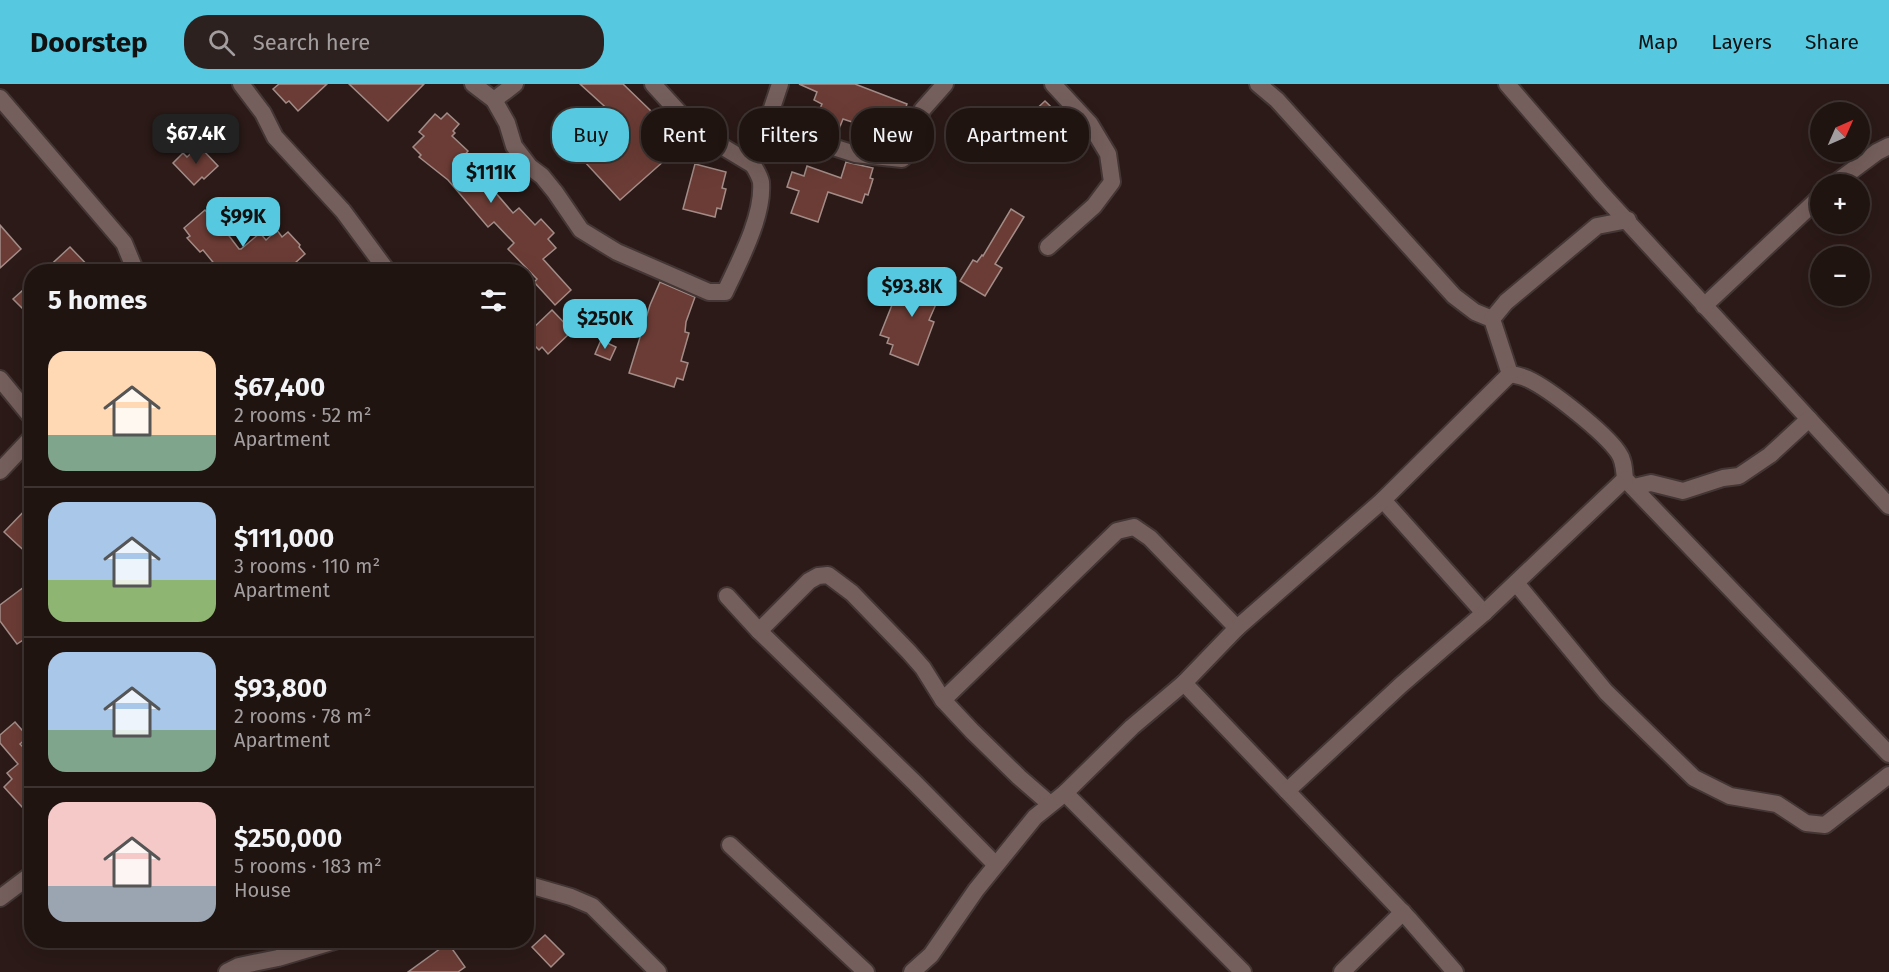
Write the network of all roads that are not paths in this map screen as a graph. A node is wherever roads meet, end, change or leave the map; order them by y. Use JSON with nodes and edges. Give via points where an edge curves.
{"nodes":[{"id":1,"x":241,"y":84,"type":"edge"},
{"id":2,"x":473,"y":84,"type":"edge"},
{"id":3,"x":515,"y":84,"type":"edge"},
{"id":4,"x":653,"y":84,"type":"edge"},
{"id":5,"x":780,"y":84,"type":"edge"},
{"id":6,"x":945,"y":84,"type":"edge"},
{"id":7,"x":1053,"y":84,"type":"edge"},
{"id":8,"x":1258,"y":84,"type":"edge"},
{"id":9,"x":1507,"y":84,"type":"edge"},
{"id":10,"x":0,"y":98,"type":"edge"},
{"id":11,"x":494,"y":100,"type":"junction"},
{"id":12,"x":773,"y":108,"type":"edge"},
{"id":13,"x":1889,"y":146,"type":"edge"},
{"id":14,"x":839,"y":149,"type":"edge"},
{"id":15,"x":754,"y":162,"type":"edge"},
{"id":16,"x":753,"y":165,"type":"junction"},
{"id":17,"x":1847,"y":174,"type":"edge"},
{"id":18,"x":1601,"y":193,"type":"junction"},
{"id":19,"x":1810,"y":206,"type":"edge"},
{"id":20,"x":1628,"y":220,"type":"junction"},
{"id":21,"x":1597,"y":226,"type":"junction"},
{"id":22,"x":1048,"y":247,"type":"dead end"},
{"id":23,"x":133,"y":264,"type":"edge"},
{"id":24,"x":382,"y":264,"type":"edge"},
{"id":25,"x":1704,"y":306,"type":"junction"},
{"id":26,"x":1492,"y":319,"type":"junction"},
{"id":27,"x":1510,"y":374,"type":"junction"},
{"id":28,"x":0,"y":379,"type":"edge"},
{"id":29,"x":24,"y":408,"type":"edge"},
{"id":30,"x":1809,"y":419,"type":"junction"},
{"id":31,"x":24,"y":446,"type":"edge"},
{"id":32,"x":0,"y":471,"type":"edge"},
{"id":33,"x":1629,"y":482,"type":"junction"},
{"id":34,"x":1383,"y":501,"type":"junction"},
{"id":35,"x":1889,"y":506,"type":"edge"},
{"id":36,"x":1516,"y":583,"type":"junction"},
{"id":37,"x":727,"y":596,"type":"dead end"},
{"id":38,"x":1484,"y":613,"type":"junction"},
{"id":39,"x":1237,"y":628,"type":"junction"},
{"id":40,"x":759,"y":631,"type":"junction"},
{"id":41,"x":1184,"y":683,"type":"junction"},
{"id":42,"x":943,"y":700,"type":"junction"},
{"id":43,"x":1889,"y":754,"type":"edge"},
{"id":44,"x":1889,"y":775,"type":"edge"},
{"id":45,"x":1287,"y":791,"type":"junction"},
{"id":46,"x":1065,"y":793,"type":"junction"},
{"id":47,"x":1050,"y":804,"type":"junction"},
{"id":48,"x":730,"y":845,"type":"dead end"},
{"id":49,"x":995,"y":864,"type":"junction"},
{"id":50,"x":24,"y":880,"type":"edge"},
{"id":51,"x":534,"y":886,"type":"edge"},
{"id":52,"x":0,"y":898,"type":"edge"},
{"id":53,"x":1403,"y":912,"type":"junction"},
{"id":54,"x":311,"y":948,"type":"edge"},
{"id":55,"x":227,"y":972,"type":"edge"},
{"id":56,"x":658,"y":972,"type":"edge"},
{"id":57,"x":866,"y":972,"type":"edge"},
{"id":58,"x":912,"y":972,"type":"edge"},
{"id":59,"x":1244,"y":972,"type":"edge"},
{"id":60,"x":1342,"y":972,"type":"edge"},
{"id":61,"x":1455,"y":972,"type":"edge"}],
"edges":[{"from":1,"to":24,"type":"street","via":[[275,137],[342,211]]},
{"from":2,"to":11,"type":"street"},
{"from":3,"to":11,"type":"street"},
{"from":4,"to":16,"type":"street","via":[[695,130]]},
{"from":5,"to":12,"type":"street"},
{"from":6,"to":14,"type":"street","via":[[922,110],[915,148],[902,159]]},
{"from":7,"to":22,"type":"street","via":[[1090,124],[1108,154],[1112,182],[1094,206]]},
{"from":8,"to":26,"type":"street","via":[[1285,108],[1454,296]]},
{"from":9,"to":18,"type":"street"},
{"from":10,"to":23,"type":"street","via":[[124,243]]},
{"from":11,"to":16,"type":"street","via":[[514,146],[555,192],[581,230],[617,252],[709,292],[725,292],[750,238],[761,181]]},
{"from":13,"to":17,"type":"street"},
{"from":15,"to":16,"type":"street"},
{"from":18,"to":20,"type":"street"},
{"from":18,"to":21,"type":"street"},
{"from":19,"to":25,"type":"street"},
{"from":20,"to":21,"type":"street"},
{"from":20,"to":25,"type":"street"},
{"from":21,"to":26,"type":"street","via":[[1506,302]]},
{"from":25,"to":30,"type":"street"},
{"from":26,"to":27,"type":"street"},
{"from":27,"to":33,"type":"street","via":[[1546,389],[1593,427],[1618,452]]},
{"from":27,"to":34,"type":"street"},
{"from":28,"to":29,"type":"street"},
{"from":30,"to":33,"type":"street","via":[[1770,455],[1738,476],[1683,491]]},
{"from":30,"to":35,"type":"street"},
{"from":31,"to":32,"type":"street"},
{"from":33,"to":36,"type":"street"},
{"from":33,"to":43,"type":"street"},
{"from":34,"to":38,"type":"street"},
{"from":34,"to":39,"type":"street"},
{"from":36,"to":38,"type":"street"},
{"from":36,"to":44,"type":"street","via":[[1606,692],[1694,778],[1730,796],[1777,804],[1806,823],[1825,825]]},
{"from":37,"to":40,"type":"street"},
{"from":38,"to":45,"type":"street"},
{"from":39,"to":41,"type":"street"},
{"from":39,"to":42,"type":"street","via":[[1150,538],[1134,527],[1117,531]]},
{"from":40,"to":42,"type":"street","via":[[809,581],[828,575],[852,593],[909,652]]},
{"from":40,"to":49,"type":"street"},
{"from":41,"to":45,"type":"street"},
{"from":41,"to":46,"type":"street"},
{"from":42,"to":47,"type":"street"},
{"from":45,"to":53,"type":"street"},
{"from":46,"to":47,"type":"street"},
{"from":46,"to":59,"type":"street"},
{"from":47,"to":49,"type":"street"},
{"from":48,"to":57,"type":"street"},
{"from":49,"to":58,"type":"street","via":[[931,955]]},
{"from":50,"to":52,"type":"street"},
{"from":51,"to":56,"type":"street","via":[[592,906]]},
{"from":53,"to":60,"type":"street"},
{"from":53,"to":61,"type":"street"},
{"from":54,"to":55,"type":"street"}]}
